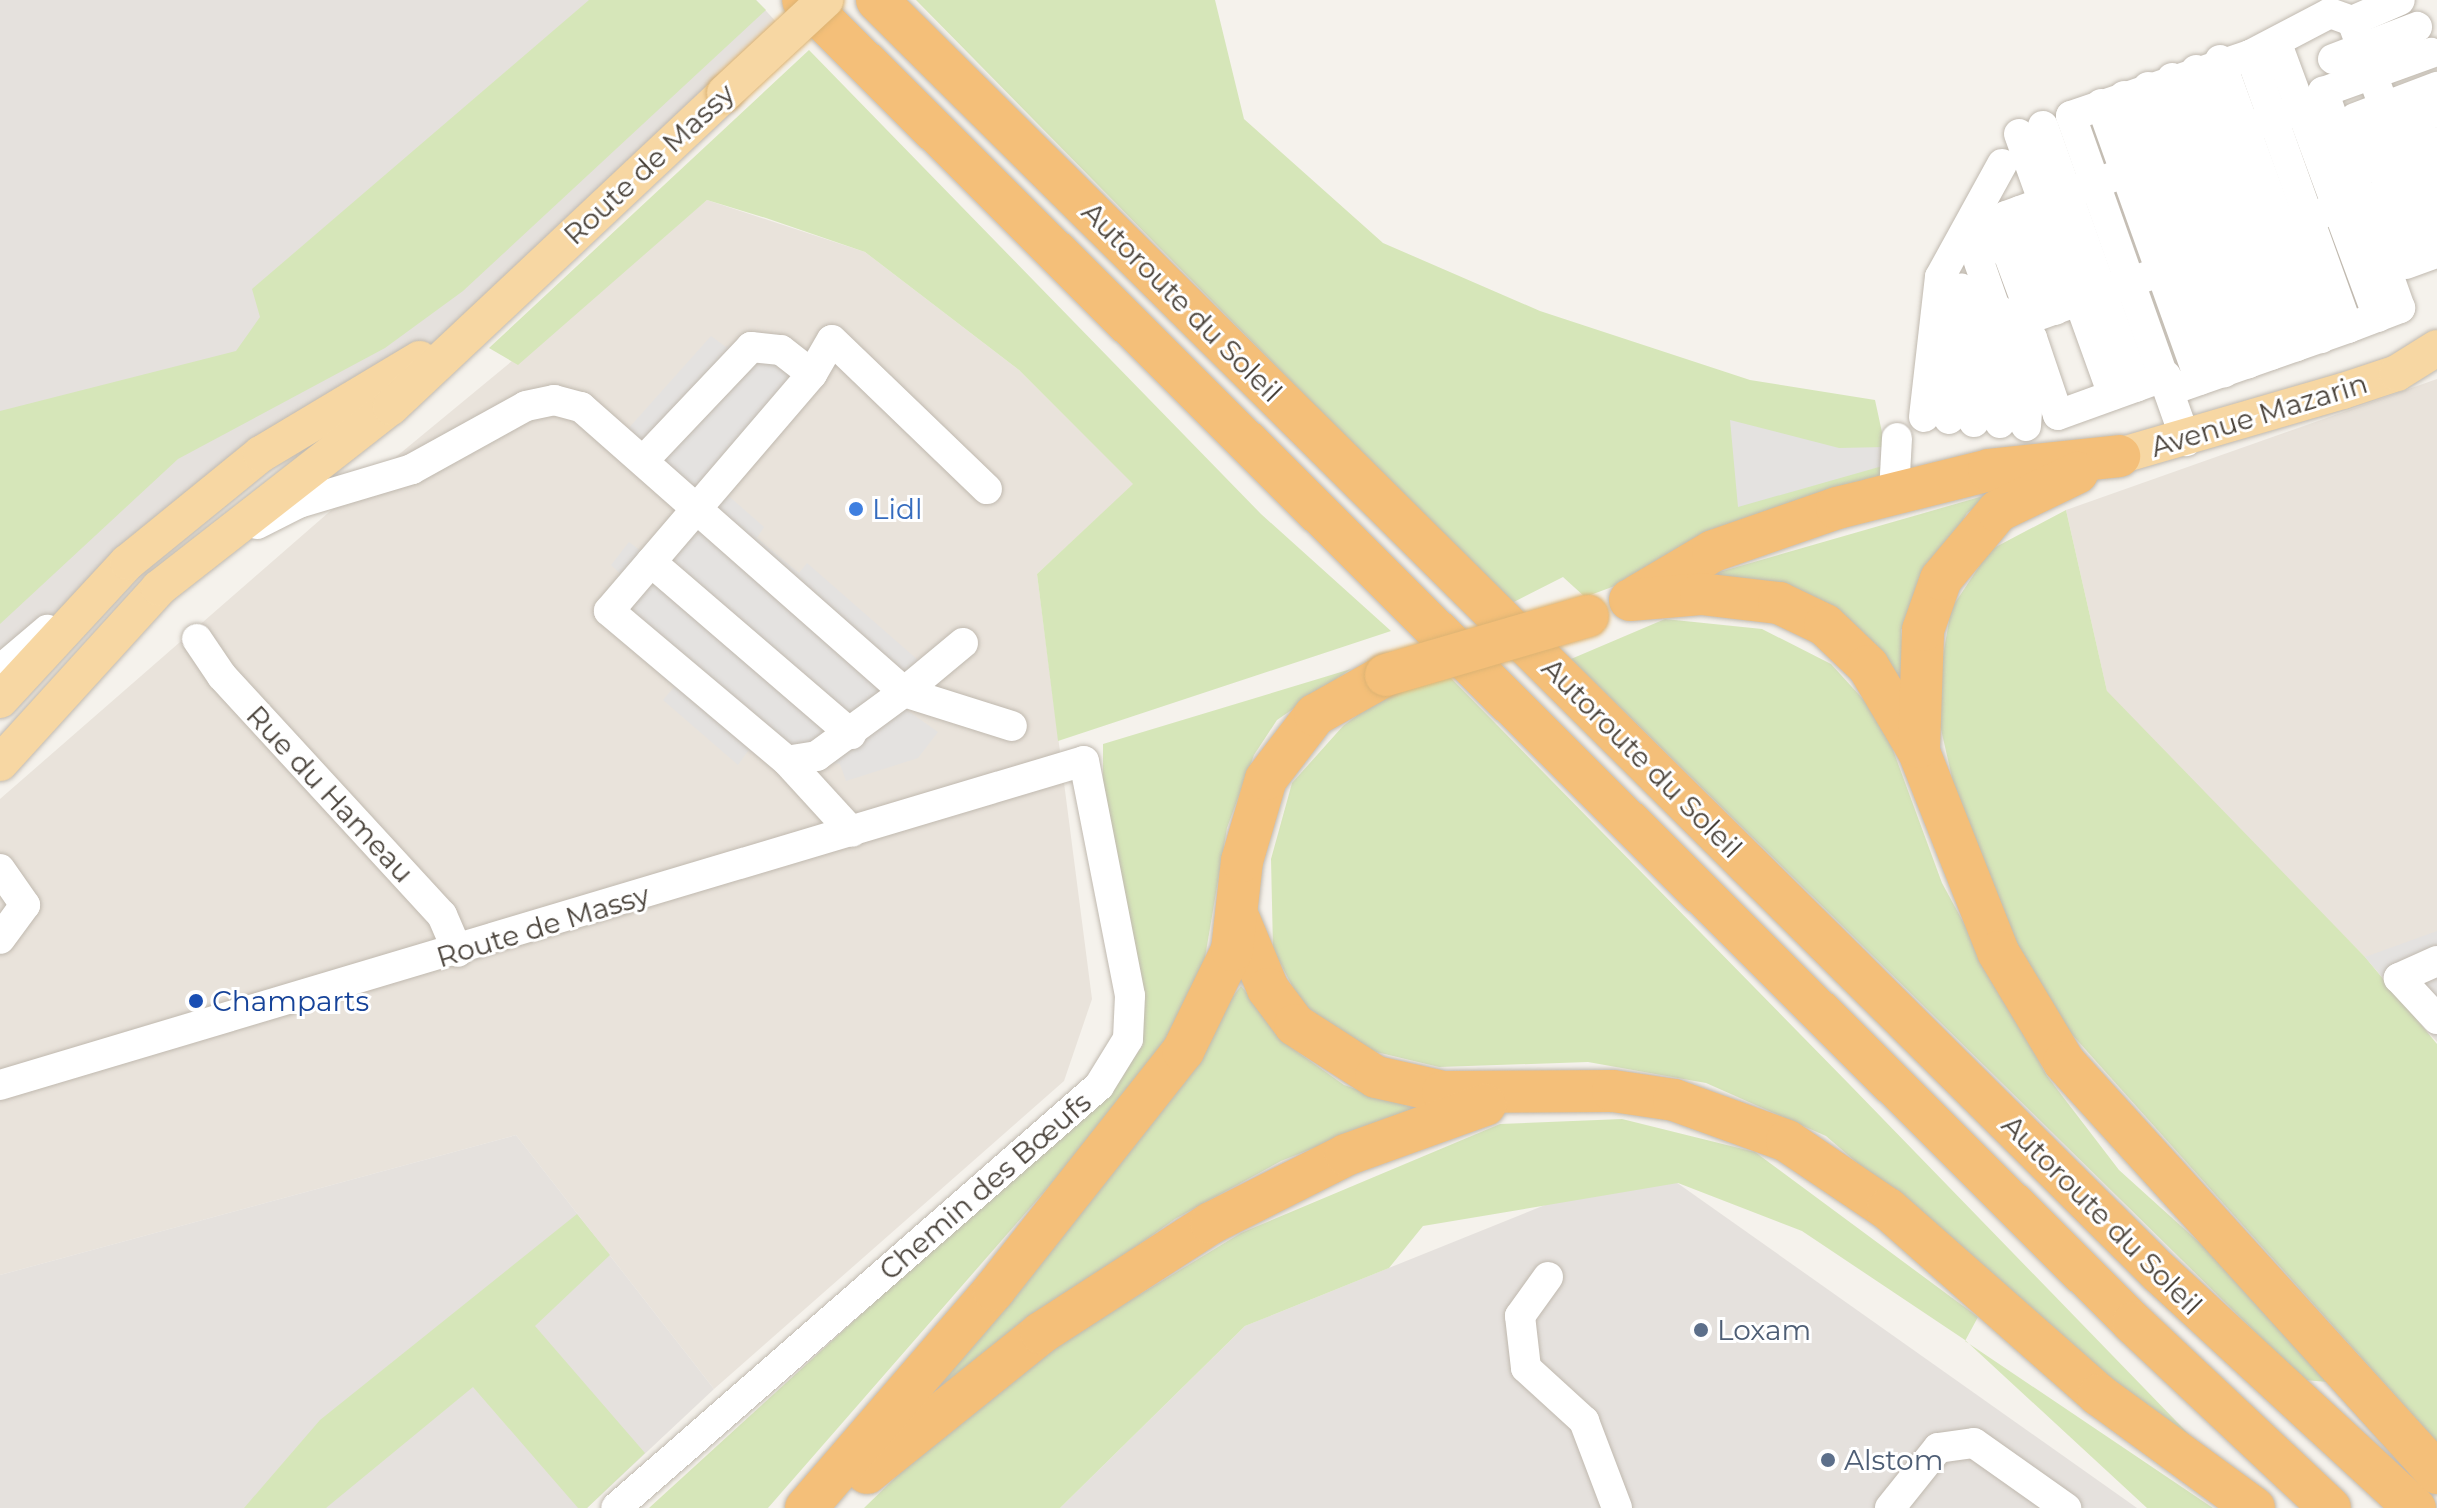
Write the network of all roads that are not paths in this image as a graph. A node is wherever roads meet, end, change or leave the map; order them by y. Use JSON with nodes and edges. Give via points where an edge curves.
{"nodes":[{"id":1,"x":803,"y":0,"type":"edge"},
{"id":2,"x":825,"y":0,"type":"edge"},
{"id":3,"x":877,"y":0,"type":"edge"},
{"id":4,"x":2400,"y":0,"type":"edge"},
{"id":5,"x":2344,"y":26,"type":"edge"},
{"id":6,"x":2424,"y":40,"type":"dead end"},
{"id":7,"x":2264,"y":50,"type":"junction"},
{"id":8,"x":2333,"y":59,"type":"dead end"},
{"id":9,"x":2160,"y":83,"type":"junction"},
{"id":10,"x":2437,"y":87,"type":"edge"},
{"id":11,"x":2300,"y":108,"type":"junction"},
{"id":12,"x":2437,"y":111,"type":"edge"},
{"id":13,"x":2044,"y":125,"type":"junction"},
{"id":14,"x":2358,"y":130,"type":"dead end"},
{"id":15,"x":2437,"y":142,"type":"edge"},
{"id":16,"x":2185,"y":150,"type":"junction"},
{"id":17,"x":2002,"y":164,"type":"junction"},
{"id":18,"x":2095,"y":183,"type":"junction"},
{"id":19,"x":2421,"y":190,"type":"edge"},
{"id":20,"x":2029,"y":209,"type":"junction"},
{"id":21,"x":2375,"y":213,"type":"junction"},
{"id":22,"x":2233,"y":246,"type":"junction"},
{"id":23,"x":2132,"y":282,"type":"junction"},
{"id":24,"x":2020,"y":307,"type":"junction"},
{"id":25,"x":473,"y":327,"type":"junction"},
{"id":26,"x":2437,"y":348,"type":"edge"},
{"id":27,"x":2273,"y":355,"type":"junction"},
{"id":28,"x":2437,"y":372,"type":"edge"},
{"id":29,"x":2397,"y":373,"type":"junction"},
{"id":30,"x":812,"y":374,"type":"junction"},
{"id":31,"x":2168,"y":383,"type":"junction"},
{"id":32,"x":2105,"y":398,"type":"junction"},
{"id":33,"x":1897,"y":438,"type":"dead end"},
{"id":34,"x":2186,"y":441,"type":"junction"},
{"id":35,"x":2119,"y":456,"type":"junction"},
{"id":36,"x":643,"y":461,"type":"junction"},
{"id":37,"x":987,"y":489,"type":"dead end"},
{"id":38,"x":1894,"y":492,"type":"junction"},
{"id":39,"x":696,"y":508,"type":"junction"},
{"id":40,"x":205,"y":547,"type":"junction"},
{"id":41,"x":128,"y":562,"type":"junction"},
{"id":42,"x":651,"y":562,"type":"junction"},
{"id":43,"x":1630,"y":600,"type":"junction"},
{"id":44,"x":197,"y":639,"type":"dead end"},
{"id":45,"x":963,"y":643,"type":"dead end"},
{"id":46,"x":0,"y":670,"type":"edge"},
{"id":47,"x":904,"y":692,"type":"junction"},
{"id":48,"x":0,"y":700,"type":"edge"},
{"id":49,"x":1012,"y":726,"type":"dead end"},
{"id":50,"x":851,"y":734,"type":"junction"},
{"id":51,"x":1919,"y":752,"type":"junction"},
{"id":52,"x":787,"y":761,"type":"junction"},
{"id":53,"x":1084,"y":761,"type":"joint"},
{"id":54,"x":0,"y":763,"type":"edge"},
{"id":55,"x":852,"y":832,"type":"junction"},
{"id":56,"x":0,"y":869,"type":"edge"},
{"id":57,"x":1239,"y":919,"type":"junction"},
{"id":58,"x":0,"y":939,"type":"edge"},
{"id":59,"x":458,"y":952,"type":"junction"},
{"id":60,"x":2437,"y":961,"type":"edge"},
{"id":61,"x":2437,"y":1019,"type":"edge"},
{"id":62,"x":0,"y":1085,"type":"edge"},
{"id":63,"x":1557,"y":1091,"type":"junction"},
{"id":64,"x":1548,"y":1277,"type":"dead end"},
{"id":65,"x":2437,"y":1473,"type":"edge"},
{"id":66,"x":616,"y":1508,"type":"edge"},
{"id":67,"x":806,"y":1508,"type":"edge"},
{"id":68,"x":831,"y":1508,"type":"edge"},
{"id":69,"x":1617,"y":1508,"type":"edge"},
{"id":70,"x":1890,"y":1508,"type":"edge"},
{"id":71,"x":2066,"y":1508,"type":"edge"},
{"id":72,"x":2254,"y":1508,"type":"edge"},
{"id":73,"x":2330,"y":1508,"type":"edge"},
{"id":74,"x":2415,"y":1508,"type":"edge"}],
"edges":[{"from":1,"to":73,"type":"highway","name":"Autoroute du Soleil","via":[[2133,1323]]},
{"from":2,"to":25,"type":"main road","name":"Route de Massy","bridge":true},
{"from":3,"to":74,"type":"highway","name":"Autoroute du Soleil","via":[[2183,1295]]},
{"from":4,"to":5,"type":"street"},
{"from":5,"to":6,"type":"street"},
{"from":5,"to":7,"type":"street"},
{"from":5,"to":8,"type":"street"},
{"from":5,"to":11,"type":"street","via":[[2323,92]]},
{"from":5,"to":19,"type":"street"},
{"from":7,"to":9,"type":"street"},
{"from":7,"to":11,"type":"street"},
{"from":9,"to":13,"type":"street"},
{"from":9,"to":16,"type":"street"},
{"from":9,"to":16,"type":"street"},
{"from":9,"to":16,"type":"street"},
{"from":10,"to":19,"type":"street"},
{"from":11,"to":16,"type":"street"},
{"from":11,"to":21,"type":"street"},
{"from":11,"to":22,"type":"street"},
{"from":12,"to":19,"type":"street"},
{"from":13,"to":17,"type":"street","via":[[1996,148]]},
{"from":13,"to":18,"type":"street"},
{"from":13,"to":20,"type":"street"},
{"from":14,"to":19,"type":"street"},
{"from":15,"to":19,"type":"street"},
{"from":16,"to":18,"type":"street"},
{"from":16,"to":22,"type":"street"},
{"from":16,"to":22,"type":"street"},
{"from":16,"to":22,"type":"street"},
{"from":17,"to":20,"type":"street"},
{"from":17,"to":24,"type":"street"},
{"from":18,"to":20,"type":"street"},
{"from":18,"to":23,"type":"street"},
{"from":19,"to":21,"type":"street"},
{"from":19,"to":21,"type":"street"},
{"from":19,"to":21,"type":"street"},
{"from":20,"to":24,"type":"street"},
{"from":20,"to":24,"type":"street"},
{"from":20,"to":24,"type":"street","via":[[1979,262]]},
{"from":21,"to":22,"type":"street"},
{"from":21,"to":27,"type":"street","via":[[2400,308]]},
{"from":22,"to":23,"type":"street"},
{"from":22,"to":27,"type":"street"},
{"from":22,"to":27,"type":"street"},
{"from":22,"to":27,"type":"street"},
{"from":22,"to":27,"type":"street"},
{"from":23,"to":24,"type":"street"},
{"from":23,"to":31,"type":"street"},
{"from":24,"to":24,"type":"street","via":[[1975,421]]},
{"from":24,"to":32,"type":"street"},
{"from":24,"to":32,"type":"street"},
{"from":24,"to":32,"type":"street","via":[[2058,415]]},
{"from":25,"to":40,"type":"main road","name":"Route de Massy","via":[[391,407]]},
{"from":25,"to":41,"type":"main road","name":"Route de Massy","via":[[261,454]]},
{"from":26,"to":29,"type":"main road","name":"Avenue Mazarin"},
{"from":27,"to":31,"type":"street"},
{"from":28,"to":29,"type":"main road","name":"Avenue Mazarin"},
{"from":29,"to":34,"type":"main road","name":"Avenue Mazarin"},
{"from":30,"to":36,"type":"street","via":[[781,350],[751,347]]},
{"from":30,"to":37,"type":"street","via":[[832,340]]},
{"from":30,"to":39,"type":"street"},
{"from":31,"to":32,"type":"street"},
{"from":31,"to":34,"type":"street"},
{"from":33,"to":38,"type":"street"},
{"from":34,"to":35,"type":"main road","name":"Avenue Mazarin"},
{"from":35,"to":38,"type":"highway","via":[[1989,470]]},
{"from":35,"to":51,"type":"highway","via":[[2015,500],[1959,551],[1923,630]]},
{"from":36,"to":39,"type":"street"},
{"from":36,"to":40,"type":"street","via":[[581,407],[554,400],[526,406],[412,469],[299,503]]},
{"from":38,"to":43,"type":"highway","via":[[1733,542]]},
{"from":39,"to":42,"type":"street"},
{"from":39,"to":47,"type":"street"},
{"from":40,"to":54,"type":"main road","name":"Route de Massy"},
{"from":41,"to":46,"type":"street"},
{"from":41,"to":48,"type":"main road","name":"Route de Massy"},
{"from":42,"to":50,"type":"street"},
{"from":42,"to":52,"type":"street","via":[[609,611]]},
{"from":43,"to":51,"type":"highway","via":[[1746,595],[1810,616],[1868,666]]},
{"from":43,"to":57,"type":"highway","bridge":true,"via":[[1386,675],[1315,715],[1275,762],[1250,823]]},
{"from":44,"to":59,"type":"street","name":"Rue du Hameau","via":[[222,676],[442,915]]},
{"from":45,"to":47,"type":"street"},
{"from":47,"to":49,"type":"street"},
{"from":47,"to":50,"type":"street"},
{"from":50,"to":52,"type":"street","via":[[817,756]]},
{"from":51,"to":65,"type":"highway","via":[[1977,908],[2064,1062]]},
{"from":52,"to":55,"type":"street"},
{"from":53,"to":55,"type":"street","name":"Route de Massy"},
{"from":53,"to":66,"type":"street","name":"Chemin des Bœufs","via":[[1130,996],[1128,1039],[1099,1086]]},
{"from":55,"to":59,"type":"street","name":"Route de Massy"},
{"from":56,"to":58,"type":"street","via":[[25,905]]},
{"from":57,"to":63,"type":"highway","via":[[1282,1009],[1311,1040],[1354,1067],[1422,1090]]},
{"from":57,"to":67,"type":"highway","via":[[1214,996],[1159,1084]]},
{"from":59,"to":62,"type":"street","name":"Route de Massy"},
{"from":60,"to":61,"type":"street","via":[[2399,978]]},
{"from":63,"to":68,"type":"highway","via":[[1409,1128],[1211,1223],[992,1369]]},
{"from":63,"to":72,"type":"highway","via":[[1674,1100],[1787,1141],[1888,1209],[2099,1395]]},
{"from":64,"to":69,"type":"street","via":[[1520,1316],[1526,1368],[1584,1421]]},
{"from":70,"to":71,"type":"street","via":[[1938,1448],[1974,1443]]}]}
